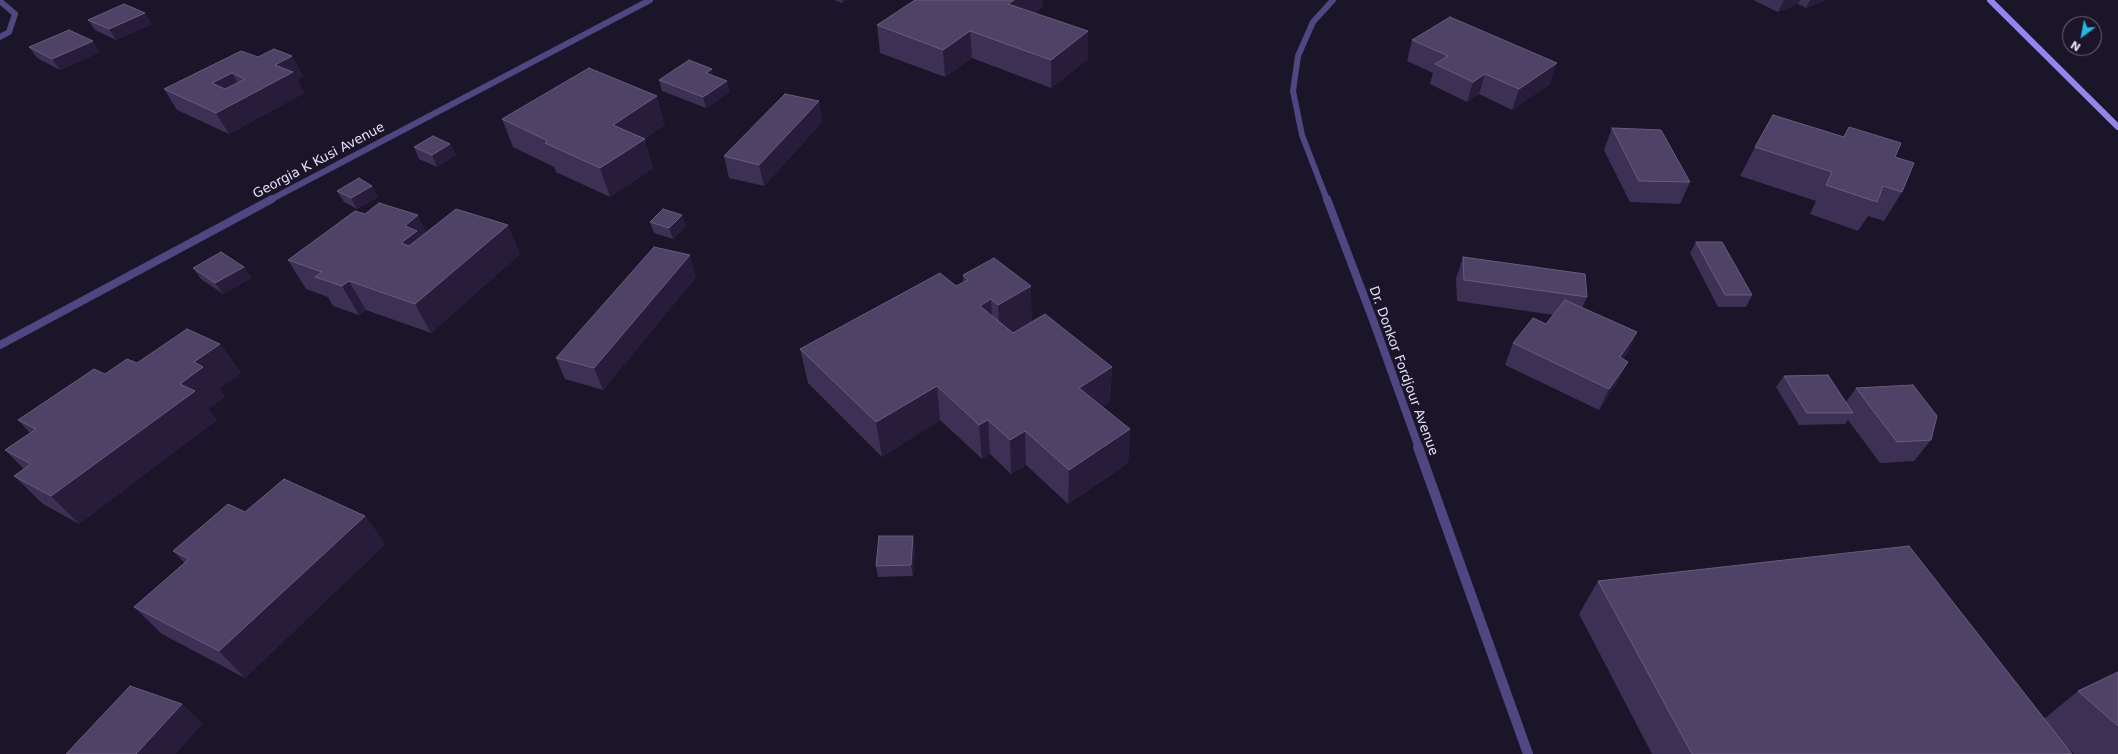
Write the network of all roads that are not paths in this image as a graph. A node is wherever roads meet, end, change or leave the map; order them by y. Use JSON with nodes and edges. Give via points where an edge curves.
{"nodes":[{"id":1,"x":650,"y":0,"type":"edge"},
{"id":2,"x":1333,"y":0,"type":"edge"},
{"id":3,"x":1990,"y":0,"type":"edge"},
{"id":4,"x":0,"y":1,"type":"edge"},
{"id":5,"x":0,"y":37,"type":"edge"},
{"id":6,"x":2118,"y":127,"type":"edge"},
{"id":7,"x":0,"y":345,"type":"edge"},
{"id":8,"x":1528,"y":754,"type":"edge"}],
"edges":[{"from":1,"to":7,"type":"street","name":"Georgia K Kusi Avenue"},
{"from":2,"to":8,"type":"street","name":"Dr. Donkor Fordjour Avenue","via":[[1314,22],[1298,56],[1293,91],[1302,135],[1373,320]]},
{"from":3,"to":6,"type":"main road"},
{"from":4,"to":5,"type":"street","via":[[15,14],[9,32]]}]}
